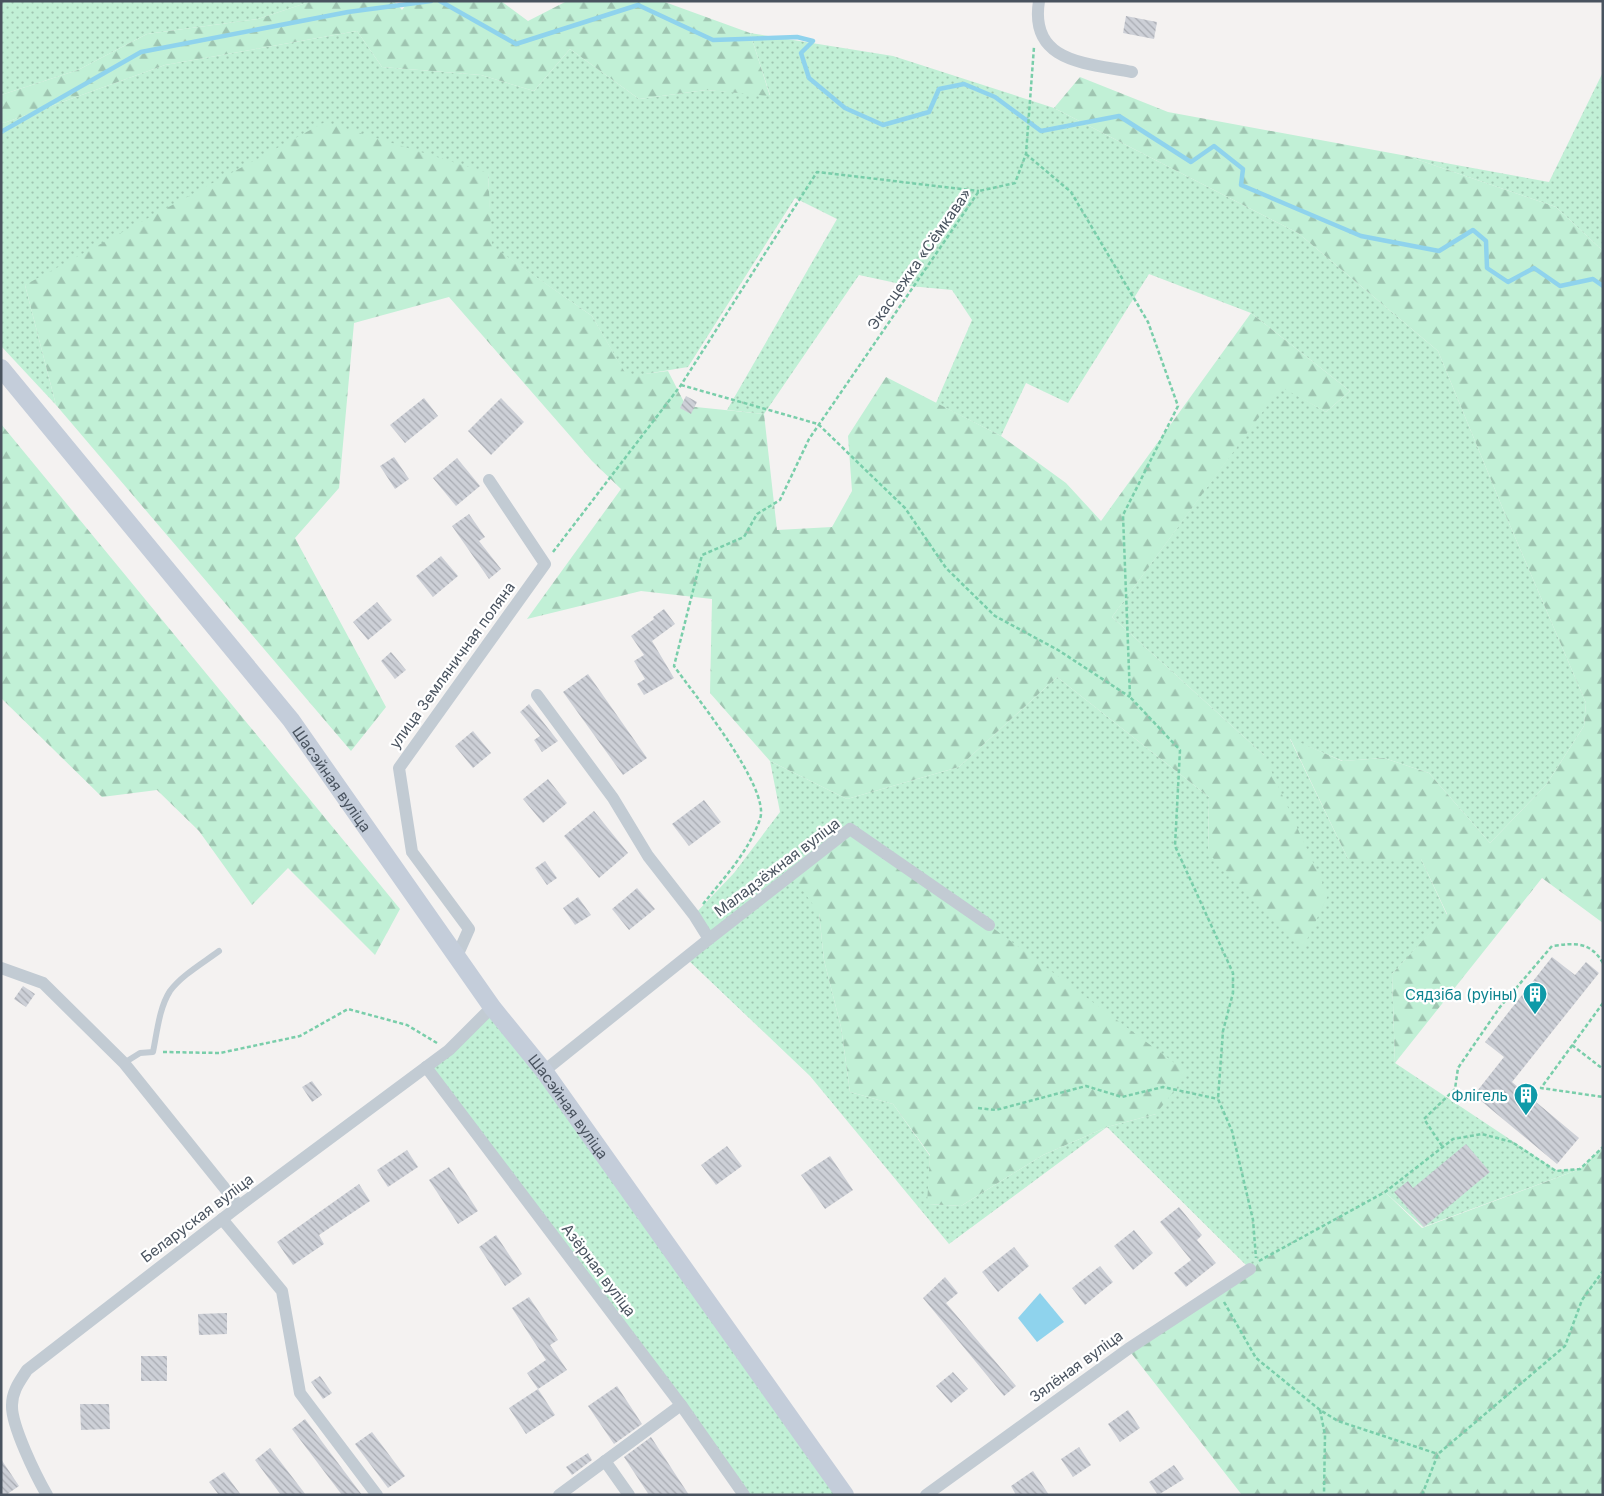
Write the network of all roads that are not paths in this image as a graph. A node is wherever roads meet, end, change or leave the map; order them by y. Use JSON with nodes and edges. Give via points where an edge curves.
{"nodes":[{"id":1,"x":1039,"y":1,"type":"edge"},
{"id":2,"x":1132,"y":72,"type":"dead end"},
{"id":3,"x":1,"y":368,"type":"edge"},
{"id":4,"x":489,"y":480,"type":"dead end"},
{"id":5,"x":537,"y":695,"type":"dead end"},
{"id":6,"x":989,"y":925,"type":"dead end"},
{"id":7,"x":709,"y":939,"type":"junction"},
{"id":8,"x":219,"y":951,"type":"dead end"},
{"id":9,"x":457,"y":956,"type":"junction"},
{"id":10,"x":1,"y":968,"type":"edge"},
{"id":11,"x":492,"y":1007,"type":"junction"},
{"id":12,"x":124,"y":1064,"type":"junction"},
{"id":13,"x":426,"y":1067,"type":"junction"},
{"id":14,"x":544,"y":1072,"type":"junction"},
{"id":15,"x":239,"y":1206,"type":"junction"},
{"id":16,"x":222,"y":1219,"type":"junction"},
{"id":17,"x":1253,"y":1266,"type":"road end"},
{"id":18,"x":681,"y":1405,"type":"junction"},
{"id":19,"x":605,"y":1461,"type":"junction"},
{"id":20,"x":47,"y":1495,"type":"edge"},
{"id":21,"x":377,"y":1495,"type":"edge"},
{"id":22,"x":559,"y":1495,"type":"edge"},
{"id":23,"x":629,"y":1495,"type":"edge"},
{"id":24,"x":744,"y":1495,"type":"edge"},
{"id":25,"x":845,"y":1495,"type":"edge"},
{"id":26,"x":926,"y":1495,"type":"edge"}],
"edges":[{"from":1,"to":2,"type":"street","via":[[1038,30],[1056,52],[1071,60]]},
{"from":3,"to":9,"type":"main road","name":"Шасэйная вуліца","via":[[291,720]]},
{"from":4,"to":9,"type":"street","name":"улица Земляничная поляна","via":[[545,564],[399,768],[412,852],[469,929]]},
{"from":5,"to":7,"type":"street","name":"Маладзёжная вуліца"},
{"from":6,"to":7,"type":"street","name":"Маладзёжная вуліца","via":[[850,829]]},
{"from":7,"to":14,"type":"street","name":"Маладзёжная вуліца"},
{"from":8,"to":12,"type":"lane","via":[[170,992],[153,1052],[140,1053]]},
{"from":9,"to":11,"type":"main road","name":"Шасэйная вуліца"},
{"from":10,"to":12,"type":"street","via":[[43,983]]},
{"from":11,"to":13,"type":"street","name":"Беларуская вуліца","via":[[449,1050]]},
{"from":11,"to":14,"type":"main road","name":"Шасэйная вуліца"},
{"from":12,"to":15,"type":"street"},
{"from":13,"to":15,"type":"street","name":"Беларуская вуліца"},
{"from":13,"to":18,"type":"street","name":"Азёрная вуліца"},
{"from":14,"to":25,"type":"main road","name":"Шасэйная вуліца"},
{"from":15,"to":16,"type":"street","name":"Беларуская вуліца"},
{"from":16,"to":20,"type":"street","name":"Беларуская вуліца","via":[[27,1370],[15,1388],[12,1406],[16,1423],[35,1474]]},
{"from":16,"to":21,"type":"street","via":[[282,1291],[300,1393]]},
{"from":17,"to":26,"type":"street","name":"Зялёная вуліца","via":[[1128,1349]]},
{"from":18,"to":19,"type":"street"},
{"from":18,"to":24,"type":"street","name":"Азёрная вуліца"},
{"from":19,"to":22,"type":"street"},
{"from":19,"to":23,"type":"street"}]}
